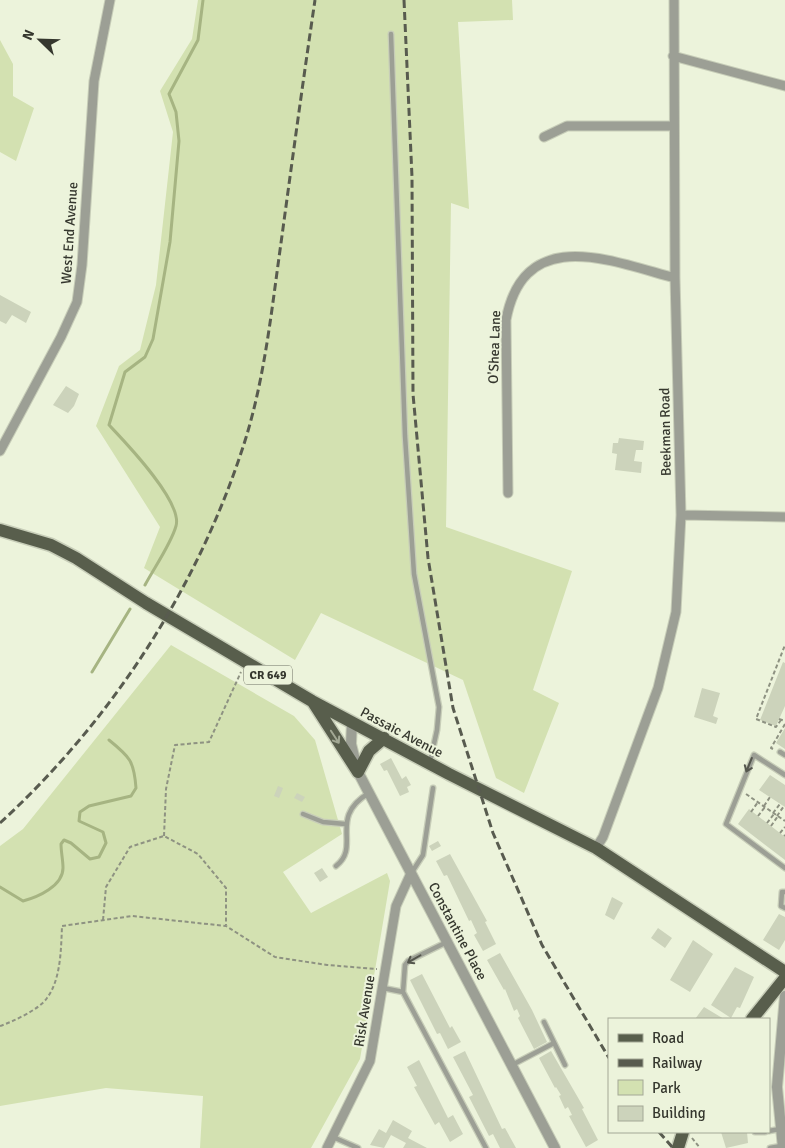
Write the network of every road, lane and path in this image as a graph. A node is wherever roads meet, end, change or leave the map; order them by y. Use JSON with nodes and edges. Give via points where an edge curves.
{"nodes":[{"id":1,"x":110,"y":0,"type":"edge"},
{"id":2,"x":674,"y":0,"type":"edge"},
{"id":3,"x":392,"y":34,"type":"dead end"},
{"id":4,"x":673,"y":56,"type":"junction"},
{"id":5,"x":785,"y":86,"type":"edge"},
{"id":6,"x":674,"y":126,"type":"junction"},
{"id":7,"x":544,"y":137,"type":"dead end"},
{"id":8,"x":675,"y":278,"type":"junction"},
{"id":9,"x":0,"y":451,"type":"edge"},
{"id":10,"x":508,"y":492,"type":"dead end"},
{"id":11,"x":681,"y":514,"type":"junction"},
{"id":12,"x":785,"y":517,"type":"edge"},
{"id":13,"x":0,"y":530,"type":"edge"},
{"id":14,"x":785,"y":645,"type":"edge"},
{"id":15,"x":780,"y":657,"type":"junction"},
{"id":16,"x":785,"y":659,"type":"edge"},
{"id":17,"x":246,"y":662,"type":"junction"},
{"id":18,"x":777,"y":664,"type":"junction"},
{"id":19,"x":782,"y":666,"type":"dead end"},
{"id":20,"x":774,"y":672,"type":"junction"},
{"id":21,"x":778,"y":674,"type":"dead end"},
{"id":22,"x":772,"y":678,"type":"junction"},
{"id":23,"x":776,"y":680,"type":"dead end"},
{"id":24,"x":769,"y":686,"type":"junction"},
{"id":25,"x":773,"y":688,"type":"dead end"},
{"id":26,"x":766,"y":692,"type":"junction"},
{"id":27,"x":770,"y":694,"type":"dead end"},
{"id":28,"x":763,"y":700,"type":"junction"},
{"id":29,"x":312,"y":701,"type":"junction"},
{"id":30,"x":767,"y":702,"type":"dead end"},
{"id":31,"x":761,"y":707,"type":"junction"},
{"id":32,"x":764,"y":708,"type":"dead end"},
{"id":33,"x":758,"y":715,"type":"junction"},
{"id":34,"x":761,"y":716,"type":"dead end"},
{"id":35,"x":352,"y":722,"type":"junction"},
{"id":36,"x":785,"y":723,"type":"edge"},
{"id":37,"x":384,"y":738,"type":"junction"},
{"id":38,"x":771,"y":747,"type":"dead end"},
{"id":39,"x":780,"y":752,"type":"dead end"},
{"id":40,"x":785,"y":755,"type":"edge"},
{"id":41,"x":429,"y":763,"type":"junction"},
{"id":42,"x":358,"y":772,"type":"junction"},
{"id":43,"x":785,"y":775,"type":"edge"},
{"id":44,"x":433,"y":788,"type":"dead end"},
{"id":45,"x":740,"y":789,"type":"junction"},
{"id":46,"x":370,"y":793,"type":"junction"},
{"id":47,"x":770,"y":797,"type":"dead end"},
{"id":48,"x":758,"y":802,"type":"junction"},
{"id":49,"x":780,"y":804,"type":"dead end"},
{"id":50,"x":784,"y":806,"type":"edge"},
{"id":51,"x":764,"y":807,"type":"junction"},
{"id":52,"x":751,"y":812,"type":"dead end"},
{"id":53,"x":774,"y":813,"type":"junction"},
{"id":54,"x":303,"y":814,"type":"dead end"},
{"id":55,"x":758,"y":816,"type":"dead end"},
{"id":56,"x":778,"y":816,"type":"junction"},
{"id":57,"x":785,"y":821,"type":"edge"},
{"id":58,"x":345,"y":824,"type":"junction"},
{"id":59,"x":767,"y":824,"type":"dead end"},
{"id":60,"x":771,"y":826,"type":"dead end"},
{"id":61,"x":785,"y":827,"type":"edge"},
{"id":62,"x":780,"y":833,"type":"dead end"},
{"id":63,"x":164,"y":836,"type":"junction"},
{"id":64,"x":596,"y":848,"type":"junction"},
{"id":65,"x":336,"y":866,"type":"dead end"},
{"id":66,"x":785,"y":868,"type":"edge"},
{"id":67,"x":411,"y":873,"type":"junction"},
{"id":68,"x":785,"y":892,"type":"edge"},
{"id":69,"x":785,"y":908,"type":"edge"},
{"id":70,"x":103,"y":920,"type":"junction"},
{"id":71,"x":226,"y":926,"type":"junction"},
{"id":72,"x":448,"y":941,"type":"junction"},
{"id":73,"x":385,"y":970,"type":"junction"},
{"id":74,"x":785,"y":972,"type":"edge"},
{"id":75,"x":785,"y":978,"type":"edge"},
{"id":76,"x":383,"y":988,"type":"junction"},
{"id":77,"x":403,"y":992,"type":"junction"},
{"id":78,"x":785,"y":996,"type":"edge"},
{"id":79,"x":753,"y":1018,"type":"edge"},
{"id":80,"x":544,"y":1022,"type":"dead end"},
{"id":81,"x":0,"y":1026,"type":"edge"},
{"id":82,"x":554,"y":1043,"type":"junction"},
{"id":83,"x":512,"y":1065,"type":"junction"},
{"id":84,"x":566,"y":1065,"type":"dead end"},
{"id":85,"x":781,"y":1099,"type":"edge"},
{"id":86,"x":780,"y":1129,"type":"junction"},
{"id":87,"x":770,"y":1131,"type":"edge"},
{"id":88,"x":683,"y":1133,"type":"edge"},
{"id":89,"x":333,"y":1137,"type":"junction"},
{"id":90,"x":783,"y":1147,"type":"edge"},
{"id":91,"x":327,"y":1148,"type":"edge"},
{"id":92,"x":358,"y":1148,"type":"edge"},
{"id":93,"x":486,"y":1148,"type":"edge"},
{"id":94,"x":555,"y":1148,"type":"edge"},
{"id":95,"x":678,"y":1148,"type":"edge"},
{"id":96,"x":770,"y":1148,"type":"edge"}],
"edges":[{"from":1,"to":9,"type":"street","name":"West End Avenue","via":[[94,81],[81,274],[76,302],[61,337]]},
{"from":2,"to":4,"type":"street","name":"Beekman Road"},
{"from":3,"to":41,"type":"lane","via":[[405,436],[414,574],[439,707]]},
{"from":4,"to":5,"type":"street"},
{"from":4,"to":6,"type":"street","name":"Beekman Road"},
{"from":6,"to":7,"type":"street","via":[[567,126]]},
{"from":6,"to":8,"type":"street","name":"Beekman Road"},
{"from":8,"to":10,"type":"street","name":"O'Shea Lane","via":[[573,255],[541,264],[527,275],[510,303],[506,320]]},
{"from":8,"to":11,"type":"street","name":"Beekman Road"},
{"from":11,"to":12,"type":"street"},
{"from":11,"to":64,"type":"street","name":"Beekman Road","via":[[676,612],[669,650],[642,734]]},
{"from":13,"to":17,"type":"main road","name":"Passaic Avenue","number":"CR 649","via":[[51,545],[76,558]]},
{"from":14,"to":15,"type":"path"},
{"from":15,"to":16,"type":"path"},
{"from":15,"to":18,"type":"path"},
{"from":17,"to":29,"type":"main road","name":"Passaic Avenue","number":"CR 649"},
{"from":17,"to":63,"type":"path","via":[[210,742],[175,745],[166,789]]},
{"from":18,"to":19,"type":"path"},
{"from":18,"to":20,"type":"path"},
{"from":20,"to":21,"type":"path"},
{"from":20,"to":22,"type":"path"},
{"from":22,"to":23,"type":"path"},
{"from":22,"to":24,"type":"path"},
{"from":24,"to":25,"type":"path"},
{"from":24,"to":26,"type":"path"},
{"from":26,"to":27,"type":"path"},
{"from":26,"to":28,"type":"path"},
{"from":28,"to":30,"type":"path"},
{"from":28,"to":31,"type":"path"},
{"from":29,"to":35,"type":"main road","name":"Passaic Avenue","number":"CR 649"},
{"from":29,"to":42,"type":"main road","one_way":true},
{"from":31,"to":32,"type":"path"},
{"from":31,"to":33,"type":"path"},
{"from":33,"to":34,"type":"path"},
{"from":33,"to":36,"type":"path","via":[[757,720],[773,727],[780,719]]},
{"from":35,"to":37,"type":"main road","name":"Passaic Avenue"},
{"from":35,"to":42,"type":"street","name":"Constantine Place","via":[[351,744]]},
{"from":36,"to":38,"type":"path"},
{"from":37,"to":41,"type":"main road","name":"Passaic Avenue"},
{"from":37,"to":42,"type":"main road","via":[[369,751]]},
{"from":39,"to":40,"type":"lane"},
{"from":41,"to":64,"type":"main road","name":"Passaic Avenue"},
{"from":42,"to":46,"type":"street","name":"Constantine Place"},
{"from":43,"to":45,"type":"lane","one_way":true,"via":[[754,755]]},
{"from":44,"to":67,"type":"lane","via":[[423,855]]},
{"from":45,"to":48,"type":"path"},
{"from":45,"to":66,"type":"lane","via":[[726,824]]},
{"from":46,"to":58,"type":"lane","via":[[353,805]]},
{"from":46,"to":67,"type":"street","name":"Constantine Place"},
{"from":47,"to":51,"type":"path"},
{"from":48,"to":51,"type":"path"},
{"from":48,"to":52,"type":"path"},
{"from":49,"to":53,"type":"path"},
{"from":50,"to":56,"type":"path"},
{"from":51,"to":53,"type":"path"},
{"from":51,"to":55,"type":"path"},
{"from":53,"to":56,"type":"path"},
{"from":53,"to":59,"type":"path"},
{"from":54,"to":58,"type":"lane","via":[[323,822]]},
{"from":56,"to":57,"type":"path"},
{"from":56,"to":60,"type":"path"},
{"from":58,"to":65,"type":"lane","via":[[347,848]]},
{"from":61,"to":62,"type":"path"},
{"from":63,"to":70,"type":"path","via":[[130,847],[106,887]]},
{"from":63,"to":71,"type":"path","via":[[198,854],[226,888]]},
{"from":64,"to":74,"type":"main road","name":"Passaic Avenue"},
{"from":67,"to":72,"type":"street","name":"Constantine Place"},
{"from":67,"to":73,"type":"street","name":"Risk Avenue","via":[[396,906]]},
{"from":68,"to":69,"type":"lane","via":[[782,892],[781,906]]},
{"from":70,"to":71,"type":"path","via":[[132,916]]},
{"from":70,"to":81,"type":"path","via":[[62,926],[61,962],[47,999],[14,1021]]},
{"from":71,"to":73,"type":"path","via":[[275,957]]},
{"from":72,"to":77,"type":"lane","one_way":true,"via":[[408,962]]},
{"from":72,"to":83,"type":"street","name":"Constantine Place"},
{"from":73,"to":76,"type":"street","name":"Risk Avenue"},
{"from":75,"to":79,"type":"main road"},
{"from":76,"to":77,"type":"lane"},
{"from":76,"to":89,"type":"street","name":"Risk Avenue","via":[[370,1061]]},
{"from":77,"to":93,"type":"lane"},
{"from":78,"to":85,"type":"street","via":[[778,1062]]},
{"from":80,"to":82,"type":"lane"},
{"from":82,"to":83,"type":"lane"},
{"from":82,"to":84,"type":"lane"},
{"from":83,"to":94,"type":"street","name":"Constantine Place"},
{"from":85,"to":86,"type":"street"},
{"from":86,"to":87,"type":"lane"},
{"from":86,"to":90,"type":"street"},
{"from":88,"to":95,"type":"main road"},
{"from":89,"to":91,"type":"street","name":"Risk Avenue"},
{"from":89,"to":92,"type":"lane"},
{"from":90,"to":96,"type":"lane"}]}
